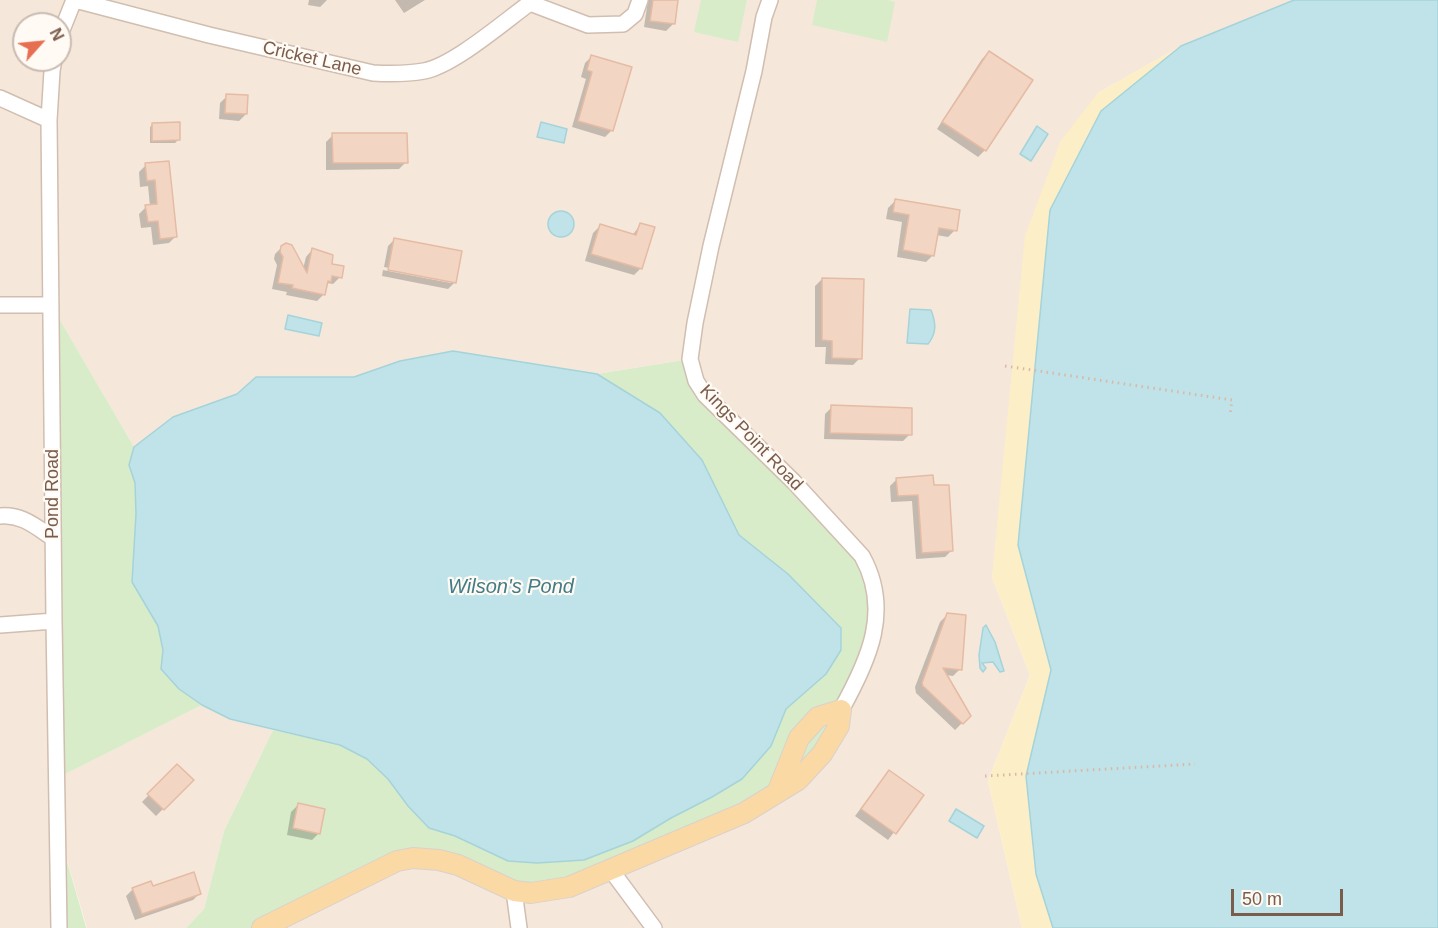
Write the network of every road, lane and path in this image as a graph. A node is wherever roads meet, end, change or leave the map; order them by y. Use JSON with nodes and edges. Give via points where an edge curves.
{"nodes":[{"id":1,"x":74,"y":0,"type":"edge"},
{"id":2,"x":640,"y":0,"type":"edge"},
{"id":3,"x":770,"y":0,"type":"edge"},
{"id":4,"x":532,"y":2,"type":"edge"},
{"id":5,"x":52,"y":72,"type":"edge"},
{"id":6,"x":0,"y":98,"type":"edge"},
{"id":7,"x":49,"y":120,"type":"junction"},
{"id":8,"x":0,"y":305,"type":"edge"},
{"id":9,"x":51,"y":305,"type":"junction"},
{"id":10,"x":1005,"y":366,"type":"dead end"},
{"id":11,"x":1230,"y":415,"type":"dead end"},
{"id":12,"x":0,"y":516,"type":"edge"},
{"id":13,"x":53,"y":538,"type":"junction"},
{"id":14,"x":54,"y":621,"type":"junction"},
{"id":15,"x":0,"y":625,"type":"edge"},
{"id":16,"x":841,"y":710,"type":"junction"},
{"id":17,"x":1194,"y":764,"type":"dead end"},
{"id":18,"x":985,"y":776,"type":"dead end"},
{"id":19,"x":777,"y":793,"type":"junction"},
{"id":20,"x":611,"y":870,"type":"junction"},
{"id":21,"x":513,"y":891,"type":"junction"},
{"id":22,"x":59,"y":928,"type":"edge"},
{"id":23,"x":262,"y":928,"type":"edge"},
{"id":24,"x":519,"y":928,"type":"edge"},
{"id":25,"x":654,"y":928,"type":"edge"}],
"edges":[{"from":1,"to":4,"type":"street","name":"Cricket Lane","via":[[373,73],[398,74],[435,68]]},
{"from":2,"to":4,"type":"street","via":[[635,14],[623,24],[588,25]]},
{"from":3,"to":16,"type":"street","name":"Kings Point Road","via":[[711,246],[690,359],[705,395],[794,482],[862,556],[870,570],[878,613],[875,630],[855,685]]},
{"from":5,"to":7,"type":"street","name":"Pond Road"},
{"from":6,"to":7,"type":"street"},
{"from":7,"to":9,"type":"street","name":"Pond Road"},
{"from":8,"to":9,"type":"street"},
{"from":9,"to":13,"type":"street","name":"Pond Road"},
{"from":10,"to":11,"type":"path","via":[[1232,400]]},
{"from":12,"to":13,"type":"street","via":[[26,520]]},
{"from":13,"to":14,"type":"street","name":"Pond Road"},
{"from":14,"to":15,"type":"street"},
{"from":14,"to":22,"type":"street","name":"Pond Road"},
{"from":16,"to":19,"type":"main road","name":"Kings Point Road","via":[[839,726],[822,754],[798,780]]},
{"from":16,"to":19,"type":"main road","via":[[818,717],[799,738]]},
{"from":17,"to":18,"type":"path"},
{"from":19,"to":20,"type":"main road","name":"Kings Point Road","via":[[744,813]]},
{"from":20,"to":21,"type":"main road","name":"Kings Point Road","via":[[569,887],[531,893]]},
{"from":20,"to":25,"type":"street"},
{"from":21,"to":23,"type":"main road","name":"Kings Point Road","via":[[458,865],[413,858],[397,861]]},
{"from":21,"to":24,"type":"street"}]}
